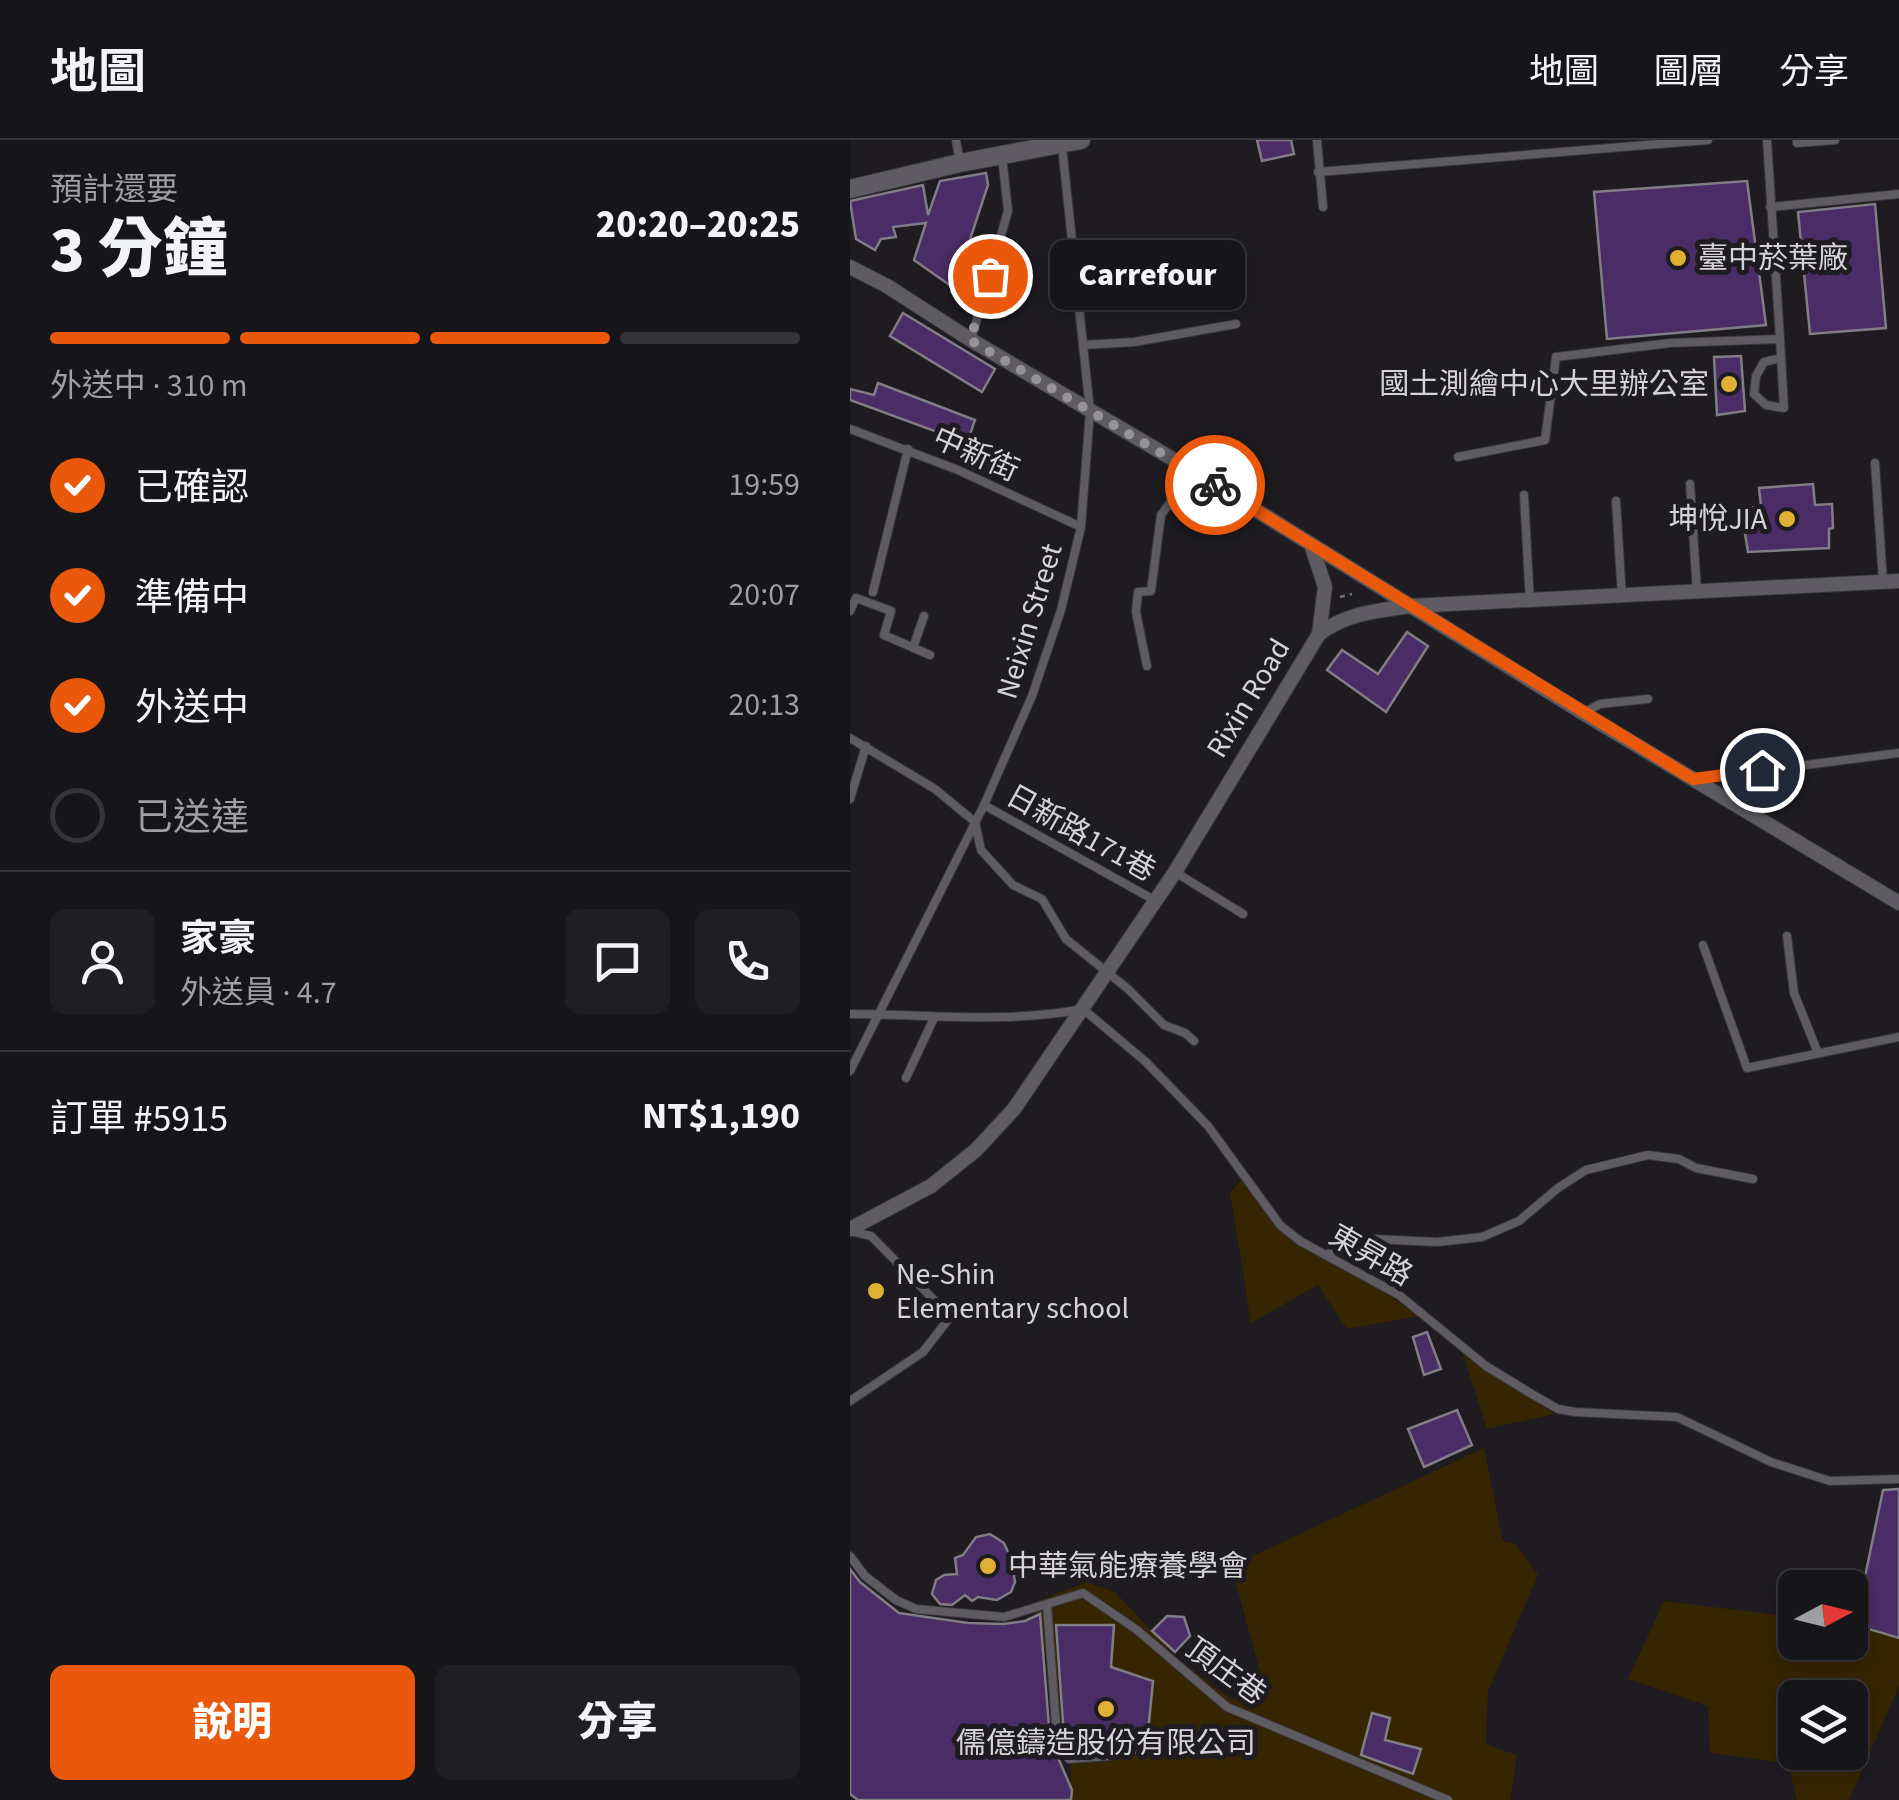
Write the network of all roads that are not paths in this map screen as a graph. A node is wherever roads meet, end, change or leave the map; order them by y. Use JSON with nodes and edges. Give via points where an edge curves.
{"nodes":[{"id":1,"x":956,"y":140,"type":"edge"},
{"id":2,"x":1317,"y":140,"type":"edge"},
{"id":3,"x":1544,"y":140,"type":"edge"},
{"id":4,"x":1708,"y":140,"type":"edge"},
{"id":5,"x":1767,"y":140,"type":"edge"},
{"id":6,"x":1797,"y":140,"type":"edge"},
{"id":7,"x":1836,"y":140,"type":"edge"},
{"id":8,"x":1075,"y":142,"type":"edge"},
{"id":9,"x":1546,"y":152,"type":"junction"},
{"id":10,"x":1002,"y":156,"type":"junction"},
{"id":11,"x":960,"y":163,"type":"junction"},
{"id":12,"x":1318,"y":172,"type":"junction"},
{"id":13,"x":850,"y":188,"type":"edge"},
{"id":14,"x":1899,"y":194,"type":"edge"},
{"id":15,"x":1323,"y":206,"type":"dead end"},
{"id":16,"x":1770,"y":207,"type":"junction"},
{"id":17,"x":850,"y":267,"type":"edge"},
{"id":18,"x":1236,"y":324,"type":"dead end"},
{"id":19,"x":1780,"y":339,"type":"junction"},
{"id":20,"x":970,"y":340,"type":"junction"},
{"id":21,"x":1083,"y":345,"type":"junction"},
{"id":22,"x":1781,"y":358,"type":"junction"},
{"id":23,"x":1090,"y":411,"type":"junction"},
{"id":24,"x":850,"y":429,"type":"edge"},
{"id":25,"x":908,"y":449,"type":"junction"},
{"id":26,"x":1458,"y":457,"type":"dead end"},
{"id":27,"x":1875,"y":463,"type":"dead end"},
{"id":28,"x":1193,"y":472,"type":"junction"},
{"id":29,"x":1690,"y":484,"type":"dead end"},
{"id":30,"x":1524,"y":495,"type":"dead end"},
{"id":31,"x":1616,"y":501,"type":"dead end"},
{"id":32,"x":1081,"y":527,"type":"junction"},
{"id":33,"x":1310,"y":544,"type":"junction"},
{"id":34,"x":1891,"y":582,"type":"edge"},
{"id":35,"x":873,"y":592,"type":"dead end"},
{"id":36,"x":1697,"y":592,"type":"junction"},
{"id":37,"x":1622,"y":598,"type":"junction"},
{"id":38,"x":1530,"y":602,"type":"junction"},
{"id":39,"x":1410,"y":606,"type":"junction"},
{"id":40,"x":850,"y":611,"type":"edge"},
{"id":41,"x":924,"y":616,"type":"dead end"},
{"id":42,"x":1319,"y":634,"type":"junction"},
{"id":43,"x":913,"y":648,"type":"junction"},
{"id":44,"x":930,"y":656,"type":"dead end"},
{"id":45,"x":1147,"y":666,"type":"dead end"},
{"id":46,"x":1648,"y":699,"type":"dead end"},
{"id":47,"x":1584,"y":713,"type":"junction"},
{"id":48,"x":850,"y":738,"type":"edge"},
{"id":49,"x":866,"y":746,"type":"junction"},
{"id":50,"x":1899,"y":753,"type":"edge"},
{"id":51,"x":1693,"y":779,"type":"junction"},
{"id":52,"x":850,"y":799,"type":"edge"},
{"id":53,"x":984,"y":805,"type":"junction"},
{"id":54,"x":974,"y":822,"type":"junction"},
{"id":55,"x":1175,"y":872,"type":"junction"},
{"id":56,"x":1156,"y":901,"type":"junction"},
{"id":57,"x":1899,"y":903,"type":"edge"},
{"id":58,"x":1244,"y":914,"type":"dead end"},
{"id":59,"x":1787,"y":936,"type":"dead end"},
{"id":60,"x":1704,"y":945,"type":"dead end"},
{"id":61,"x":1107,"y":974,"type":"junction"},
{"id":62,"x":1083,"y":1009,"type":"junction"},
{"id":63,"x":850,"y":1014,"type":"edge"},
{"id":64,"x":878,"y":1014,"type":"junction"},
{"id":65,"x":934,"y":1018,"type":"junction"},
{"id":66,"x":1899,"y":1037,"type":"edge"},
{"id":67,"x":1194,"y":1041,"type":"dead end"},
{"id":68,"x":1818,"y":1053,"type":"junction"},
{"id":69,"x":850,"y":1071,"type":"edge"},
{"id":70,"x":906,"y":1078,"type":"dead end"},
{"id":71,"x":1753,"y":1180,"type":"dead end"},
{"id":72,"x":850,"y":1230,"type":"edge"},
{"id":73,"x":1328,"y":1254,"type":"junction"},
{"id":74,"x":850,"y":1401,"type":"edge"},
{"id":75,"x":1899,"y":1480,"type":"edge"},
{"id":76,"x":850,"y":1556,"type":"edge"},
{"id":77,"x":1046,"y":1605,"type":"junction"},
{"id":78,"x":1110,"y":1756,"type":"dead end"},
{"id":79,"x":1448,"y":1800,"type":"edge"}],
"edges":[{"from":1,"to":11,"type":"lane"},
{"from":2,"to":12,"type":"lane"},
{"from":3,"to":9,"type":"lane"},
{"from":4,"to":9,"type":"lane"},
{"from":5,"to":16,"type":"lane"},
{"from":6,"to":7,"type":"lane"},
{"from":8,"to":10,"type":"street"},
{"from":8,"to":21,"type":"lane","name":"Neixin Street"},
{"from":9,"to":12,"type":"lane"},
{"from":10,"to":11,"type":"street"},
{"from":10,"to":20,"type":"lane","via":[[1008,211]]},
{"from":11,"to":13,"type":"street"},
{"from":12,"to":15,"type":"lane"},
{"from":14,"to":16,"type":"lane"},
{"from":16,"to":19,"type":"lane"},
{"from":17,"to":20,"type":"street"},
{"from":18,"to":21,"type":"lane"},
{"from":19,"to":22,"type":"lane"},
{"from":19,"to":26,"type":"lane","via":[[1556,356],[1545,440]]},
{"from":20,"to":23,"type":"street"},
{"from":21,"to":23,"type":"lane","name":"Neixin Street"},
{"from":22,"to":22,"type":"lane","via":[[1783,392],[1784,408],[1754,394],[1764,362]]},
{"from":23,"to":28,"type":"street"},
{"from":23,"to":32,"type":"lane","name":"Neixin Street"},
{"from":24,"to":25,"type":"lane","name":"中新街"},
{"from":25,"to":32,"type":"lane","name":"中新街"},
{"from":25,"to":35,"type":"lane"},
{"from":27,"to":34,"type":"lane"},
{"from":28,"to":33,"type":"street"},
{"from":28,"to":45,"type":"lane","via":[[1161,515],[1150,591],[1138,592]]},
{"from":29,"to":36,"type":"lane"},
{"from":30,"to":38,"type":"lane"},
{"from":31,"to":37,"type":"lane"},
{"from":32,"to":53,"type":"lane","name":"Neixin Street","via":[[1032,696]]},
{"from":33,"to":39,"type":"street"},
{"from":33,"to":42,"type":"street","via":[[1325,587]]},
{"from":34,"to":36,"type":"street","name":"Rixin Road"},
{"from":36,"to":37,"type":"street","name":"Rixin Road"},
{"from":37,"to":38,"type":"street","name":"Rixin Road"},
{"from":38,"to":39,"type":"street","name":"Rixin Road"},
{"from":39,"to":42,"type":"street","name":"Rixin Road","via":[[1353,616]]},
{"from":39,"to":47,"type":"street"},
{"from":40,"to":43,"type":"lane","via":[[856,598],[891,612],[884,635]]},
{"from":41,"to":43,"type":"lane"},
{"from":42,"to":55,"type":"street","name":"Rixin Road"},
{"from":43,"to":44,"type":"lane"},
{"from":46,"to":47,"type":"lane","via":[[1600,704]]},
{"from":47,"to":51,"type":"street"},
{"from":48,"to":49,"type":"lane"},
{"from":49,"to":52,"type":"lane"},
{"from":49,"to":54,"type":"lane"},
{"from":50,"to":51,"type":"lane"},
{"from":51,"to":57,"type":"street"},
{"from":53,"to":54,"type":"lane","name":"Neixin Street"},
{"from":53,"to":56,"type":"lane","name":"日新路171巷"},
{"from":54,"to":61,"type":"lane","via":[[982,850],[1013,885],[1042,899],[1066,939]]},
{"from":54,"to":64,"type":"lane","name":"Neixin Street"},
{"from":55,"to":56,"type":"street","name":"Rixin Road"},
{"from":55,"to":58,"type":"lane"},
{"from":56,"to":61,"type":"street","name":"Rixin Road"},
{"from":59,"to":68,"type":"lane","via":[[1794,992]]},
{"from":60,"to":68,"type":"lane","via":[[1747,1068]]},
{"from":61,"to":62,"type":"street","name":"Rixin Road"},
{"from":61,"to":67,"type":"lane","via":[[1164,1025]]},
{"from":62,"to":65,"type":"lane"},
{"from":62,"to":72,"type":"street","name":"Rixin Road","via":[[1014,1110],[976,1150],[931,1186]]},
{"from":62,"to":73,"type":"lane","name":"東昇路","via":[[1208,1126],[1280,1225]]},
{"from":63,"to":64,"type":"lane"},
{"from":64,"to":65,"type":"lane"},
{"from":64,"to":69,"type":"lane","name":"Neixin Street"},
{"from":65,"to":70,"type":"lane"},
{"from":66,"to":68,"type":"lane"},
{"from":71,"to":73,"type":"lane","via":[[1648,1155],[1586,1170],[1519,1221],[1482,1236],[1437,1242],[1351,1238]]},
{"from":72,"to":74,"type":"lane","via":[[871,1236],[939,1305],[947,1322],[923,1352]]},
{"from":73,"to":75,"type":"lane","name":"東昇路","via":[[1399,1295],[1486,1366],[1558,1409],[1677,1417],[1830,1481]]},
{"from":76,"to":77,"type":"lane","name":"頂庄巷","via":[[865,1576],[916,1609],[1004,1617]]},
{"from":77,"to":78,"type":"lane","via":[[1057,1738],[1069,1759]]},
{"from":77,"to":79,"type":"lane","name":"頂庄巷","via":[[1084,1593],[1227,1707]]}]}
